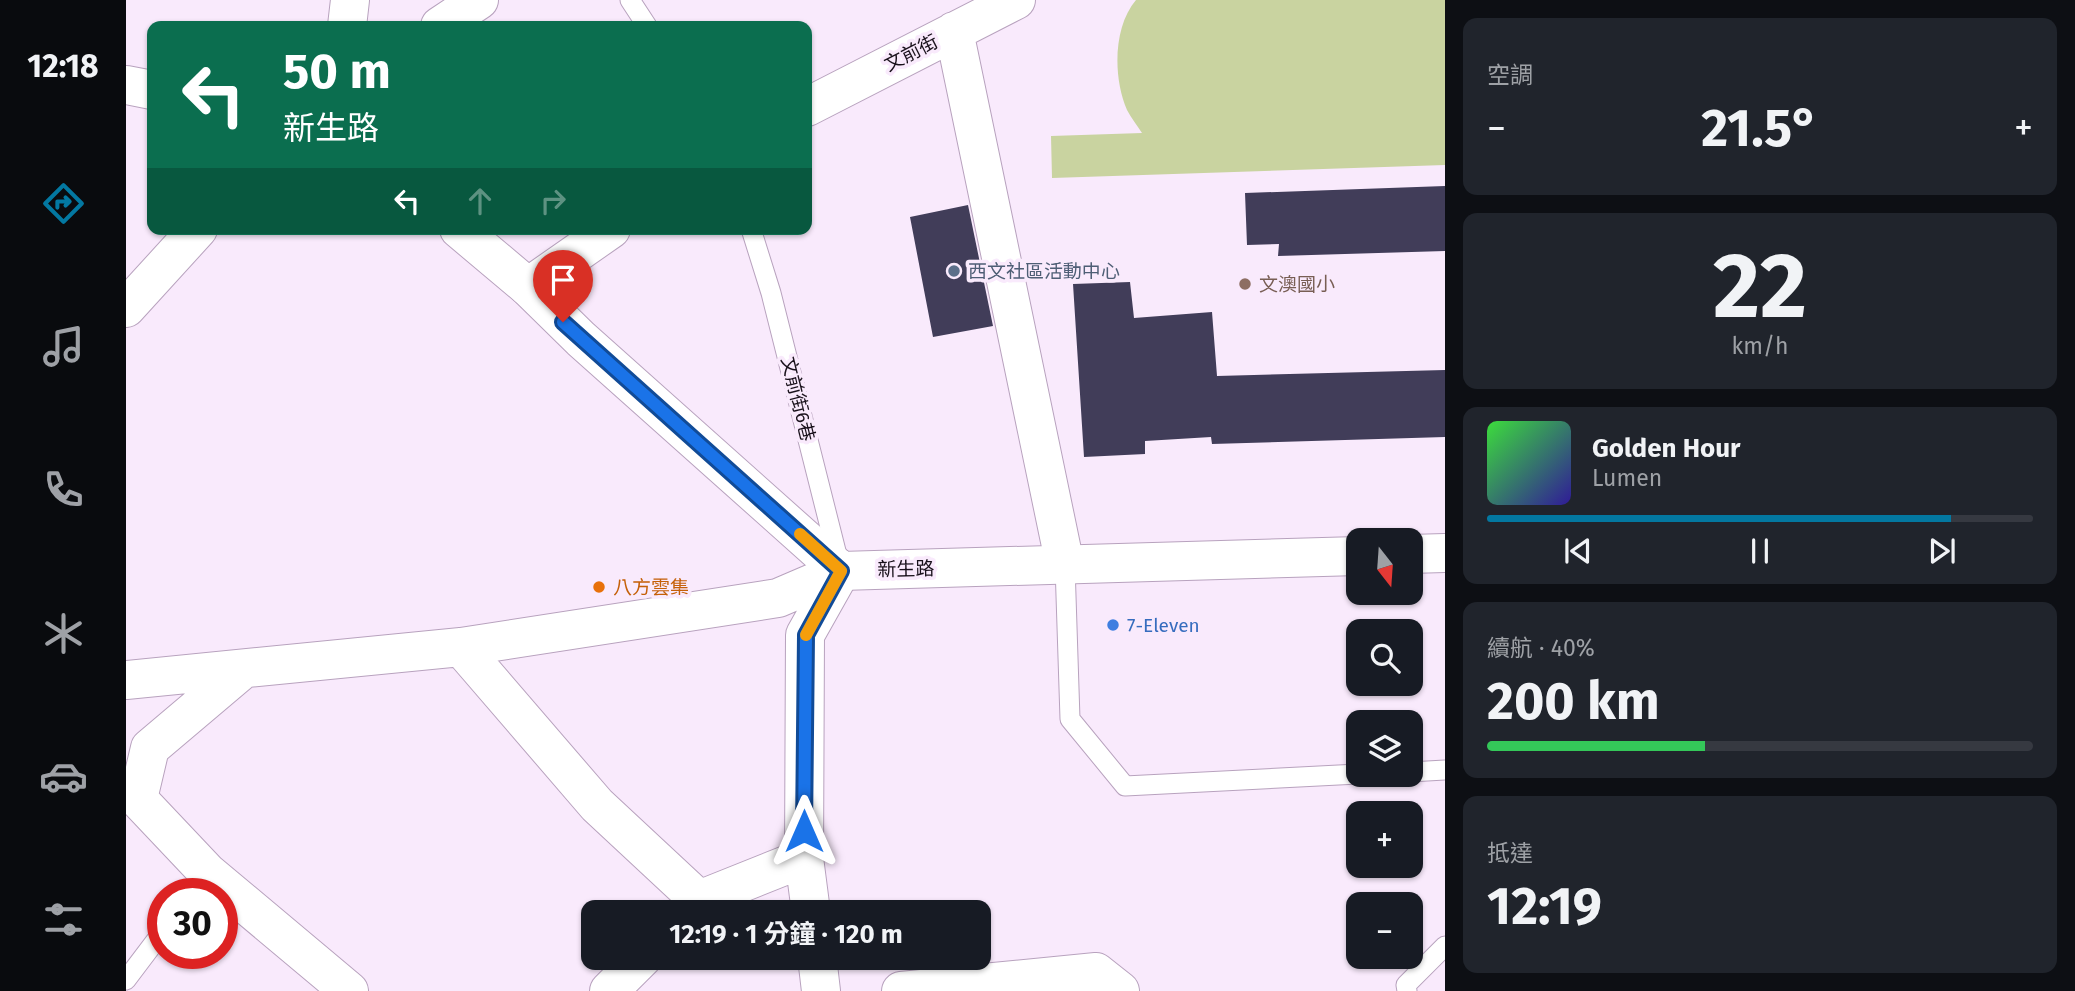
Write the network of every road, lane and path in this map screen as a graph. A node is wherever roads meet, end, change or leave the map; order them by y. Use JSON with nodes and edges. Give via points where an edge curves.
{"nodes":[{"id":1,"x":350,"y":0,"type":"edge"},
{"id":2,"x":479,"y":0,"type":"edge"},
{"id":3,"x":630,"y":0,"type":"edge"},
{"id":4,"x":1016,"y":0,"type":"edge"},
{"id":5,"x":347,"y":21,"type":"edge"},
{"id":6,"x":448,"y":21,"type":"edge"},
{"id":7,"x":644,"y":21,"type":"edge"},
{"id":8,"x":954,"y":31,"type":"junction"},
{"id":9,"x":126,"y":85,"type":"edge"},
{"id":10,"x":147,"y":89,"type":"edge"},
{"id":11,"x":812,"y":104,"type":"edge"},
{"id":12,"x":192,"y":235,"type":"edge"},
{"id":13,"x":465,"y":235,"type":"edge"},
{"id":14,"x":602,"y":235,"type":"edge"},
{"id":15,"x":753,"y":235,"type":"edge"},
{"id":16,"x":528,"y":287,"type":"junction"},
{"id":17,"x":126,"y":307,"type":"edge"},
{"id":18,"x":1445,"y":553,"type":"edge"},
{"id":19,"x":1423,"y":554,"type":"edge"},
{"id":20,"x":1346,"y":556,"type":"edge"},
{"id":21,"x":1065,"y":565,"type":"junction"},
{"id":22,"x":841,"y":571,"type":"junction"},
{"id":23,"x":461,"y":647,"type":"junction"},
{"id":24,"x":240,"y":671,"type":"junction"},
{"id":25,"x":126,"y":680,"type":"edge"},
{"id":26,"x":1445,"y":770,"type":"edge"},
{"id":27,"x":1423,"y":771,"type":"edge"},
{"id":28,"x":1346,"y":775,"type":"edge"},
{"id":29,"x":804,"y":858,"type":"junction"},
{"id":30,"x":195,"y":878,"type":"edge"},
{"id":31,"x":687,"y":900,"type":"edge"},
{"id":32,"x":707,"y":900,"type":"edge"},
{"id":33,"x":809,"y":900,"type":"edge"},
{"id":34,"x":238,"y":911,"type":"edge"},
{"id":35,"x":1445,"y":946,"type":"edge"},
{"id":36,"x":147,"y":952,"type":"edge"},
{"id":37,"x":630,"y":970,"type":"edge"},
{"id":38,"x":819,"y":970,"type":"edge"},
{"id":39,"x":126,"y":980,"type":"edge"},
{"id":40,"x":349,"y":991,"type":"edge"},
{"id":41,"x":610,"y":991,"type":"edge"},
{"id":42,"x":821,"y":991,"type":"edge"},
{"id":43,"x":901,"y":991,"type":"edge"},
{"id":44,"x":1120,"y":991,"type":"edge"},
{"id":45,"x":1407,"y":991,"type":"edge"}],
"edges":[{"from":1,"to":5,"type":"street"},
{"from":2,"to":6,"type":"street"},
{"from":3,"to":7,"type":"lane"},
{"from":4,"to":8,"type":"street","name":"文前街"},
{"from":8,"to":11,"type":"street","name":"文前街"},
{"from":8,"to":21,"type":"street"},
{"from":9,"to":10,"type":"street"},
{"from":12,"to":17,"type":"street"},
{"from":13,"to":16,"type":"street"},
{"from":14,"to":16,"type":"street"},
{"from":15,"to":22,"type":"lane","name":"文前街6巷"},
{"from":16,"to":22,"type":"street"},
{"from":18,"to":19,"type":"street"},
{"from":20,"to":21,"type":"street","name":"新生路"},
{"from":21,"to":22,"type":"street","name":"新生路"},
{"from":21,"to":28,"type":"lane","via":[[1070,719],[1125,786]]},
{"from":22,"to":23,"type":"street","via":[[778,598]]},
{"from":22,"to":29,"type":"street","via":[[806,635]]},
{"from":23,"to":24,"type":"street"},
{"from":23,"to":31,"type":"street","via":[[597,805]]},
{"from":24,"to":25,"type":"street"},
{"from":24,"to":30,"type":"street","via":[[150,748],[138,799]]},
{"from":26,"to":27,"type":"lane"},
{"from":29,"to":32,"type":"street"},
{"from":29,"to":33,"type":"street"},
{"from":34,"to":40,"type":"street"},
{"from":35,"to":45,"type":"lane","via":[[1406,985]]},
{"from":36,"to":39,"type":"lane"},
{"from":37,"to":41,"type":"street"},
{"from":38,"to":42,"type":"street"},
{"from":43,"to":44,"type":"street","via":[[1096,972]]}]}
